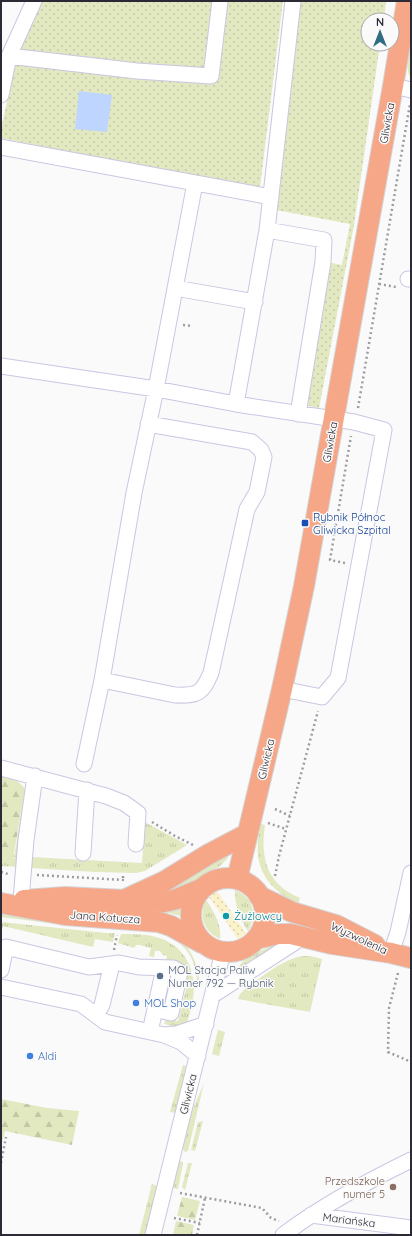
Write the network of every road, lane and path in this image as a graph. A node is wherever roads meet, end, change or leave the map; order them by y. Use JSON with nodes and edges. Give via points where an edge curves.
{"nodes":[{"id":1,"x":34,"y":1,"type":"edge"},
{"id":2,"x":220,"y":1,"type":"edge"},
{"id":3,"x":293,"y":1,"type":"edge"},
{"id":4,"x":407,"y":1,"type":"edge"},
{"id":5,"x":9,"y":56,"type":"junction"},
{"id":6,"x":402,"y":88,"type":"edge"},
{"id":7,"x":1,"y":95,"type":"edge"},
{"id":8,"x":411,"y":97,"type":"edge"},
{"id":9,"x":1,"y":146,"type":"edge"},
{"id":10,"x":195,"y":183,"type":"junction"},
{"id":11,"x":271,"y":197,"type":"junction"},
{"id":12,"x":267,"y":230,"type":"junction"},
{"id":13,"x":175,"y":288,"type":"junction"},
{"id":14,"x":255,"y":302,"type":"junction"},
{"id":15,"x":1,"y":366,"type":"edge"},
{"id":16,"x":156,"y":389,"type":"junction"},
{"id":17,"x":236,"y":404,"type":"junction"},
{"id":18,"x":298,"y":414,"type":"junction"},
{"id":19,"x":334,"y":419,"type":"junction"},
{"id":20,"x":354,"y":422,"type":"junction"},
{"id":21,"x":148,"y":424,"type":"junction"},
{"id":22,"x":330,"y":560,"type":"dead end"},
{"id":23,"x":102,"y":680,"type":"junction"},
{"id":24,"x":282,"y":689,"type":"junction"},
{"id":25,"x":322,"y":697,"type":"junction"},
{"id":26,"x":84,"y":764,"type":"dead end"},
{"id":27,"x":1,"y":768,"type":"edge"},
{"id":28,"x":35,"y":776,"type":"junction"},
{"id":29,"x":87,"y":790,"type":"junction"},
{"id":30,"x":275,"y":810,"type":"dead end"},
{"id":31,"x":138,"y":813,"type":"junction"},
{"id":32,"x":290,"y":816,"type":"junction"},
{"id":33,"x":250,"y":826,"type":"junction"},
{"id":34,"x":286,"y":829,"type":"junction"},
{"id":35,"x":136,"y":844,"type":"dead end"},
{"id":36,"x":193,"y":845,"type":"dead end"},
{"id":37,"x":83,"y":853,"type":"dead end"},
{"id":38,"x":1,"y":872,"type":"edge"},
{"id":39,"x":411,"y":873,"type":"edge"},
{"id":40,"x":24,"y":874,"type":"junction"},
{"id":41,"x":275,"y":876,"type":"dead end"},
{"id":42,"x":237,"y":879,"type":"junction"},
{"id":43,"x":129,"y":880,"type":"dead end"},
{"id":44,"x":201,"y":889,"type":"junction"},
{"id":45,"x":260,"y":896,"type":"junction"},
{"id":46,"x":21,"y":900,"type":"junction"},
{"id":47,"x":122,"y":900,"type":"junction"},
{"id":48,"x":1,"y":902,"type":"edge"},
{"id":49,"x":304,"y":937,"type":"junction"},
{"id":50,"x":256,"y":939,"type":"junction"},
{"id":51,"x":214,"y":948,"type":"junction"},
{"id":52,"x":391,"y":953,"type":"junction"},
{"id":53,"x":112,"y":964,"type":"junction"},
{"id":54,"x":405,"y":965,"type":"edge"},
{"id":55,"x":1,"y":970,"type":"edge"},
{"id":56,"x":1,"y":987,"type":"edge"},
{"id":57,"x":213,"y":995,"type":"junction"},
{"id":58,"x":96,"y":1015,"type":"junction"},
{"id":59,"x":206,"y":1024,"type":"junction"},
{"id":60,"x":157,"y":1034,"type":"junction"},
{"id":61,"x":198,"y":1056,"type":"junction"},
{"id":62,"x":411,"y":1062,"type":"edge"},
{"id":63,"x":6,"y":1137,"type":"dead end"},
{"id":64,"x":411,"y":1160,"type":"edge"},
{"id":65,"x":1,"y":1163,"type":"edge"},
{"id":66,"x":180,"y":1193,"type":"dead end"},
{"id":67,"x":206,"y":1198,"type":"junction"},
{"id":68,"x":311,"y":1215,"type":"junction"},
{"id":69,"x":174,"y":1218,"type":"dead end"},
{"id":70,"x":200,"y":1223,"type":"junction"},
{"id":71,"x":296,"y":1226,"type":"junction"},
{"id":72,"x":411,"y":1228,"type":"edge"},
{"id":73,"x":153,"y":1235,"type":"edge"},
{"id":74,"x":198,"y":1235,"type":"edge"},
{"id":75,"x":283,"y":1235,"type":"edge"}],
"edges":[{"from":1,"to":5,"type":"street"},
{"from":2,"to":5,"type":"street","via":[[211,76],[137,72]]},
{"from":3,"to":11,"type":"street"},
{"from":4,"to":6,"type":"main road","name":"Gliwicka"},
{"from":5,"to":7,"type":"street"},
{"from":6,"to":19,"type":"main road","name":"Gliwicka"},
{"from":8,"to":20,"type":"path"},
{"from":9,"to":10,"type":"street"},
{"from":10,"to":11,"type":"street"},
{"from":10,"to":13,"type":"street"},
{"from":11,"to":12,"type":"street"},
{"from":12,"to":14,"type":"street"},
{"from":12,"to":18,"type":"street","via":[[324,240],[323,262]]},
{"from":13,"to":14,"type":"street"},
{"from":13,"to":16,"type":"street"},
{"from":14,"to":17,"type":"street"},
{"from":15,"to":16,"type":"street"},
{"from":16,"to":17,"type":"street"},
{"from":16,"to":21,"type":"street"},
{"from":17,"to":18,"type":"street"},
{"from":18,"to":19,"type":"street"},
{"from":19,"to":20,"type":"street"},
{"from":19,"to":24,"type":"main road","name":"Gliwicka","via":[[307,572]]},
{"from":20,"to":22,"type":"path"},
{"from":20,"to":25,"type":"street","via":[[384,430],[338,678]]},
{"from":21,"to":23,"type":"street"},
{"from":21,"to":23,"type":"street","via":[[252,442],[261,450],[264,457],[258,492],[247,509],[211,673],[204,688],[196,694],[175,695]]},
{"from":23,"to":26,"type":"street"},
{"from":24,"to":25,"type":"street"},
{"from":24,"to":33,"type":"main road","name":"Gliwicka"},
{"from":25,"to":32,"type":"path"},
{"from":27,"to":28,"type":"street"},
{"from":28,"to":29,"type":"street"},
{"from":28,"to":40,"type":"street"},
{"from":29,"to":31,"type":"street","via":[[124,803]]},
{"from":29,"to":37,"type":"street"},
{"from":30,"to":32,"type":"path"},
{"from":31,"to":35,"type":"street"},
{"from":31,"to":36,"type":"path"},
{"from":32,"to":34,"type":"path"},
{"from":33,"to":34,"type":"path"},
{"from":33,"to":42,"type":"main road","name":"Gliwicka"},
{"from":33,"to":47,"type":"main road","via":[[166,881]]},
{"from":34,"to":41,"type":"path"},
{"from":38,"to":40,"type":"path"},
{"from":39,"to":52,"type":"street"},
{"from":40,"to":43,"type":"path"},
{"from":40,"to":46,"type":"street"},
{"from":42,"to":44,"type":"main road","via":[[225,878],[211,882]]},
{"from":42,"to":45,"type":"main road","via":[[250,885]]},
{"from":44,"to":47,"type":"main road","name":"Jana Kotucza","via":[[164,902]]},
{"from":44,"to":51,"type":"main road","via":[[192,904],[191,920],[194,931]]},
{"from":45,"to":50,"type":"main road","via":[[265,920]]},
{"from":45,"to":52,"type":"main road","name":"Wyzwolenia","via":[[292,912],[336,925]]},
{"from":46,"to":47,"type":"main road","name":"Jana Kotucza","via":[[66,897]]},
{"from":46,"to":48,"type":"main road","name":"Jana Kotucza"},
{"from":48,"to":51,"type":"main road","name":"Jana Kotucza","via":[[65,915],[159,922]]},
{"from":49,"to":50,"type":"main road","name":"Wyzwolenia","via":[[278,934]]},
{"from":49,"to":52,"type":"main road","name":"Wyzwolenia"},
{"from":49,"to":57,"type":"street"},
{"from":50,"to":51,"type":"main road","via":[[250,945],[231,952]]},
{"from":51,"to":57,"type":"street","name":"Gliwicka"},
{"from":52,"to":54,"type":"main road","name":"Wyzwolenia"},
{"from":53,"to":55,"type":"street","via":[[89,967],[6,947]]},
{"from":53,"to":58,"type":"street","via":[[102,1005]]},
{"from":53,"to":60,"type":"street","via":[[173,968],[180,972],[171,1013],[155,1009]]},
{"from":54,"to":62,"type":"path","via":[[389,1008],[388,1052]]},
{"from":56,"to":58,"type":"street","via":[[81,1004]]},
{"from":57,"to":59,"type":"street","name":"Gliwicka"},
{"from":58,"to":60,"type":"street","via":[[106,1022]]},
{"from":59,"to":60,"type":"street","via":[[176,1034]]},
{"from":59,"to":61,"type":"street","name":"Gliwicka"},
{"from":60,"to":61,"type":"street","via":[[181,1042]]},
{"from":61,"to":73,"type":"street","name":"Gliwicka"},
{"from":63,"to":65,"type":"path"},
{"from":64,"to":68,"type":"street"},
{"from":66,"to":67,"type":"path"},
{"from":67,"to":70,"type":"path"},
{"from":67,"to":71,"type":"path","via":[[262,1208],[271,1218]]},
{"from":68,"to":71,"type":"street"},
{"from":68,"to":72,"type":"street","name":"Mariańska"},
{"from":69,"to":70,"type":"path"},
{"from":70,"to":74,"type":"path"},
{"from":71,"to":75,"type":"street"}]}
